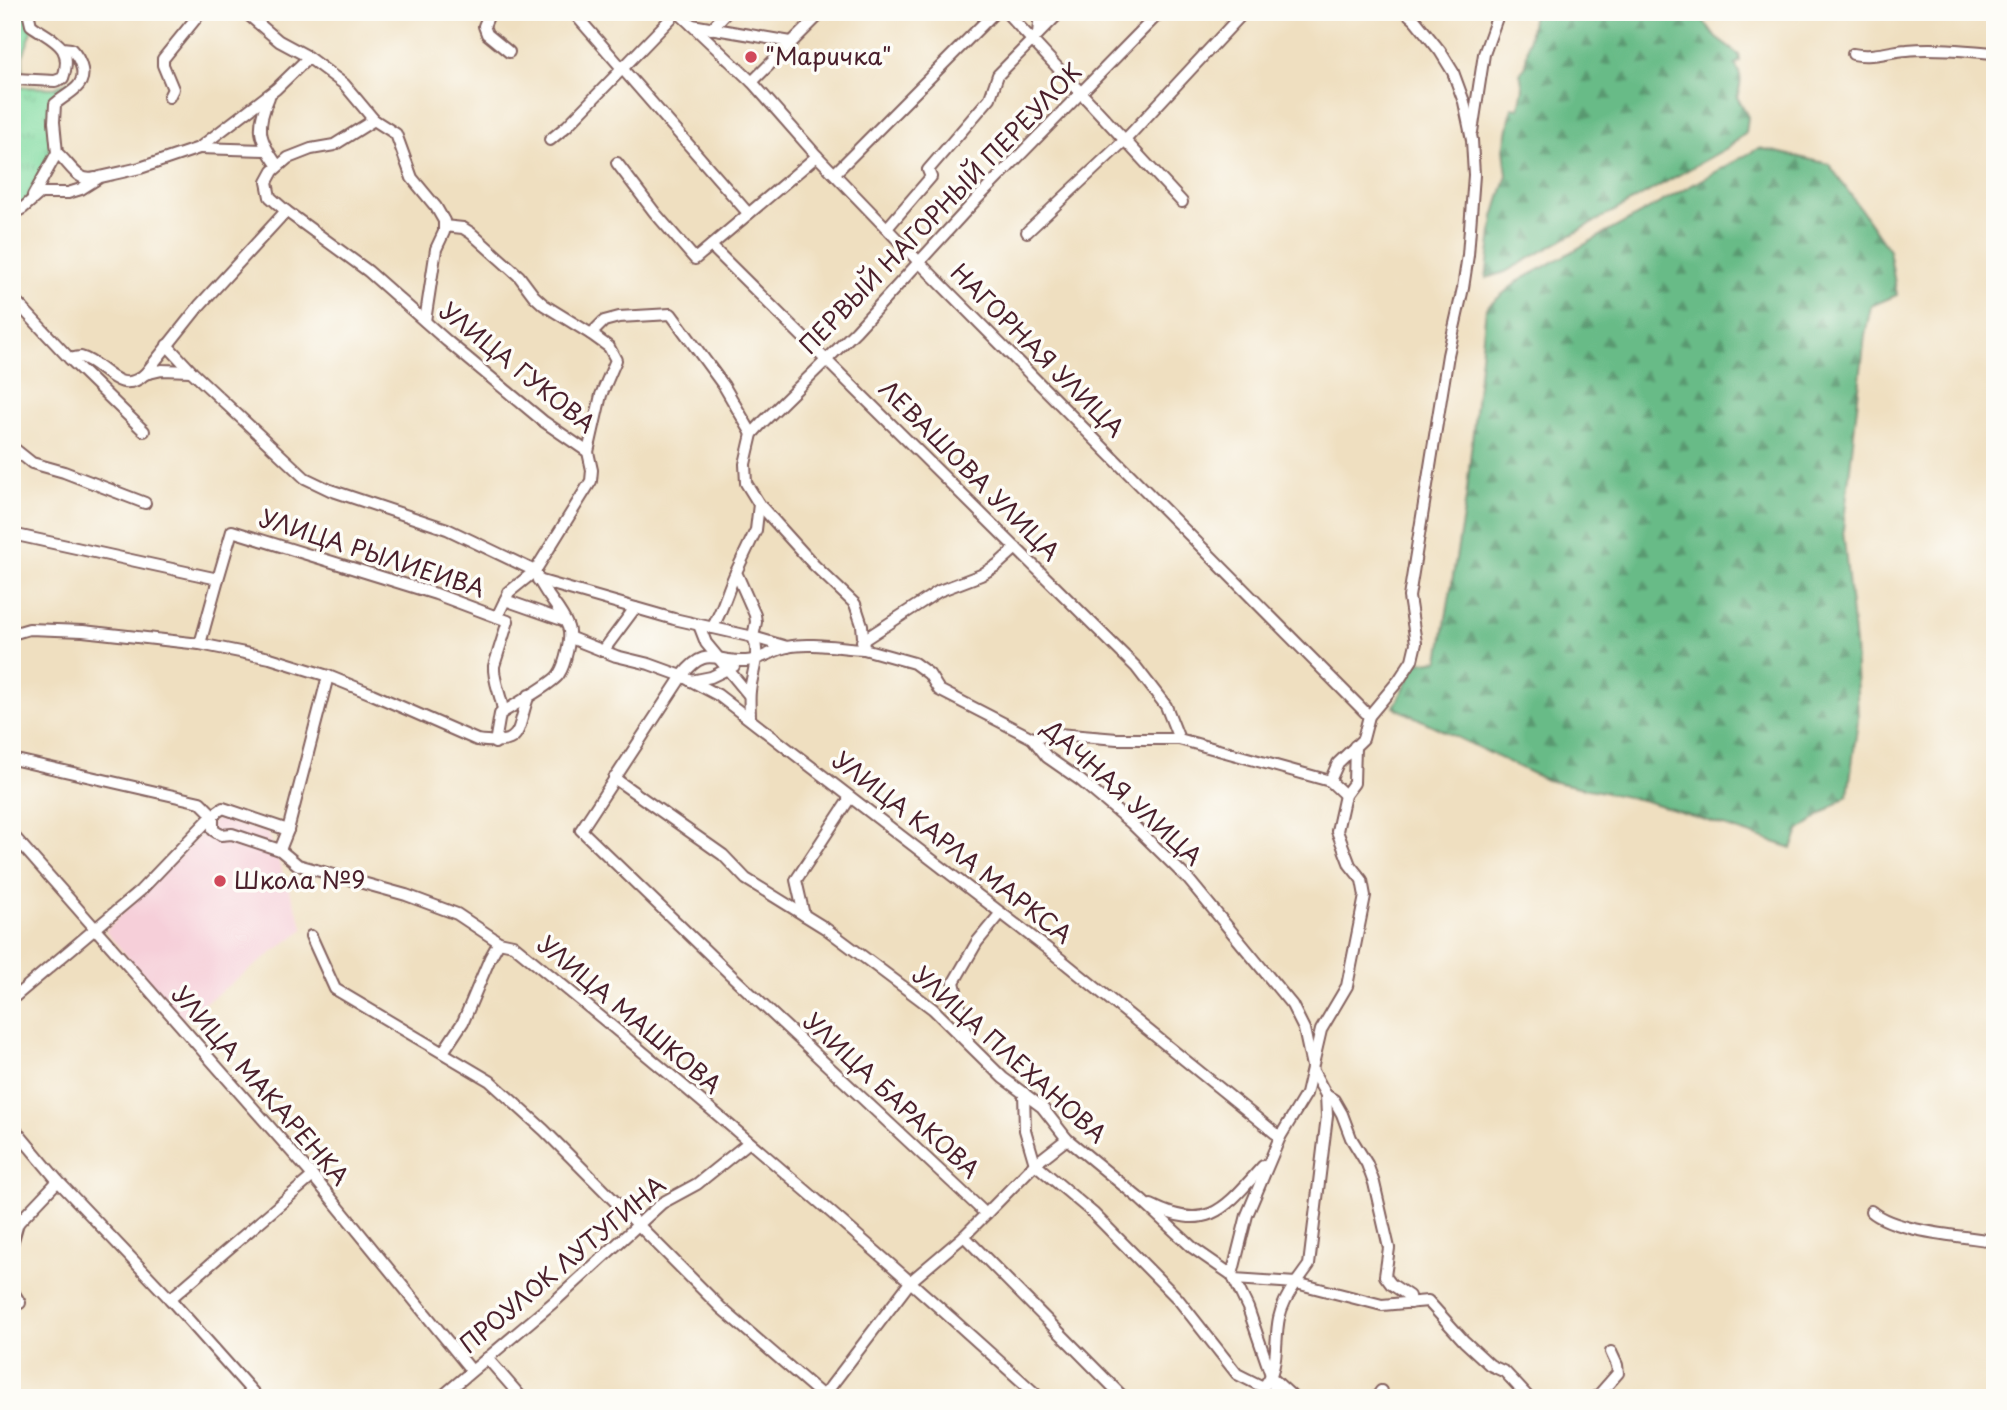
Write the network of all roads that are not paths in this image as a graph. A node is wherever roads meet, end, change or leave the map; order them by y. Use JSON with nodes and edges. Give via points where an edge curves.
{"nodes":[{"id":1,"x":28,"y":12,"type":"edge"},
{"id":2,"x":201,"y":12,"type":"edge"},
{"id":3,"x":244,"y":12,"type":"edge"},
{"id":4,"x":490,"y":12,"type":"edge"},
{"id":5,"x":573,"y":12,"type":"edge"},
{"id":6,"x":677,"y":12,"type":"edge"},
{"id":7,"x":727,"y":12,"type":"edge"},
{"id":8,"x":822,"y":12,"type":"edge"},
{"id":9,"x":995,"y":12,"type":"edge"},
{"id":10,"x":1006,"y":12,"type":"edge"},
{"id":11,"x":1040,"y":12,"type":"edge"},
{"id":12,"x":1060,"y":12,"type":"edge"},
{"id":13,"x":1160,"y":12,"type":"edge"},
{"id":14,"x":1244,"y":12,"type":"edge"},
{"id":15,"x":1406,"y":12,"type":"edge"},
{"id":16,"x":1499,"y":12,"type":"edge"},
{"id":17,"x":692,"y":25,"type":"junction"},
{"id":18,"x":711,"y":29,"type":"junction"},
{"id":19,"x":1035,"y":37,"type":"junction"},
{"id":20,"x":791,"y":42,"type":"junction"},
{"id":21,"x":62,"y":48,"type":"junction"},
{"id":22,"x":509,"y":52,"type":"dead end"},
{"id":23,"x":1995,"y":53,"type":"edge"},
{"id":24,"x":1853,"y":54,"type":"dead end"},
{"id":25,"x":308,"y":58,"type":"junction"},
{"id":26,"x":622,"y":69,"type":"junction"},
{"id":27,"x":12,"y":76,"type":"edge"},
{"id":28,"x":752,"y":82,"type":"junction"},
{"id":29,"x":270,"y":94,"type":"junction"},
{"id":30,"x":1081,"y":94,"type":"junction"},
{"id":31,"x":169,"y":97,"type":"dead end"},
{"id":32,"x":374,"y":120,"type":"junction"},
{"id":33,"x":1471,"y":136,"type":"junction"},
{"id":34,"x":550,"y":140,"type":"dead end"},
{"id":35,"x":1125,"y":140,"type":"junction"},
{"id":36,"x":199,"y":148,"type":"junction"},
{"id":37,"x":266,"y":150,"type":"junction"},
{"id":38,"x":57,"y":153,"type":"junction"},
{"id":39,"x":817,"y":156,"type":"junction"},
{"id":40,"x":618,"y":163,"type":"dead end"},
{"id":41,"x":278,"y":166,"type":"junction"},
{"id":42,"x":835,"y":173,"type":"junction"},
{"id":43,"x":100,"y":177,"type":"junction"},
{"id":44,"x":33,"y":197,"type":"junction"},
{"id":45,"x":1182,"y":202,"type":"dead end"},
{"id":46,"x":286,"y":211,"type":"junction"},
{"id":47,"x":748,"y":213,"type":"junction"},
{"id":48,"x":12,"y":214,"type":"edge"},
{"id":49,"x":444,"y":226,"type":"junction"},
{"id":50,"x":888,"y":227,"type":"junction"},
{"id":51,"x":1027,"y":232,"type":"dead end"},
{"id":52,"x":711,"y":246,"type":"junction"},
{"id":53,"x":920,"y":263,"type":"junction"},
{"id":54,"x":12,"y":297,"type":"edge"},
{"id":55,"x":425,"y":321,"type":"junction"},
{"id":56,"x":591,"y":334,"type":"junction"},
{"id":57,"x":167,"y":345,"type":"junction"},
{"id":58,"x":70,"y":359,"type":"junction"},
{"id":59,"x":827,"y":360,"type":"junction"},
{"id":60,"x":191,"y":371,"type":"junction"},
{"id":61,"x":145,"y":374,"type":"junction"},
{"id":62,"x":144,"y":430,"type":"dead end"},
{"id":63,"x":752,"y":435,"type":"junction"},
{"id":64,"x":12,"y":447,"type":"edge"},
{"id":65,"x":588,"y":453,"type":"junction"},
{"id":66,"x":145,"y":503,"type":"dead end"},
{"id":67,"x":759,"y":504,"type":"junction"},
{"id":68,"x":12,"y":534,"type":"edge"},
{"id":69,"x":1016,"y":548,"type":"junction"},
{"id":70,"x":736,"y":572,"type":"junction"},
{"id":71,"x":537,"y":575,"type":"junction"},
{"id":72,"x":218,"y":579,"type":"junction"},
{"id":73,"x":505,"y":600,"type":"junction"},
{"id":74,"x":635,"y":608,"type":"junction"},
{"id":75,"x":497,"y":617,"type":"junction"},
{"id":76,"x":565,"y":621,"type":"junction"},
{"id":77,"x":699,"y":625,"type":"junction"},
{"id":78,"x":714,"y":628,"type":"junction"},
{"id":79,"x":13,"y":634,"type":"edge"},
{"id":80,"x":753,"y":637,"type":"junction"},
{"id":81,"x":571,"y":638,"type":"junction"},
{"id":82,"x":706,"y":643,"type":"junction"},
{"id":83,"x":200,"y":644,"type":"junction"},
{"id":84,"x":863,"y":645,"type":"junction"},
{"id":85,"x":12,"y":647,"type":"edge"},
{"id":86,"x":787,"y":647,"type":"junction"},
{"id":87,"x":603,"y":651,"type":"junction"},
{"id":88,"x":718,"y":656,"type":"junction"},
{"id":89,"x":699,"y":659,"type":"junction"},
{"id":90,"x":757,"y":659,"type":"junction"},
{"id":91,"x":743,"y":661,"type":"junction"},
{"id":92,"x":729,"y":669,"type":"junction"},
{"id":93,"x":328,"y":676,"type":"junction"},
{"id":94,"x":687,"y":678,"type":"junction"},
{"id":95,"x":530,"y":695,"type":"junction"},
{"id":96,"x":749,"y":695,"type":"junction"},
{"id":97,"x":503,"y":712,"type":"junction"},
{"id":98,"x":1369,"y":716,"type":"junction"},
{"id":99,"x":750,"y":719,"type":"junction"},
{"id":100,"x":1032,"y":738,"type":"junction"},
{"id":101,"x":1179,"y":739,"type":"junction"},
{"id":102,"x":495,"y":743,"type":"junction"},
{"id":103,"x":1356,"y":746,"type":"junction"},
{"id":104,"x":12,"y":758,"type":"edge"},
{"id":105,"x":614,"y":778,"type":"junction"},
{"id":106,"x":1330,"y":781,"type":"junction"},
{"id":107,"x":1345,"y":795,"type":"junction"},
{"id":108,"x":850,"y":797,"type":"junction"},
{"id":109,"x":213,"y":815,"type":"junction"},
{"id":110,"x":289,"y":830,"type":"junction"},
{"id":111,"x":13,"y":837,"type":"edge"},
{"id":112,"x":279,"y":850,"type":"junction"},
{"id":113,"x":1001,"y":913,"type":"junction"},
{"id":114,"x":804,"y":915,"type":"junction"},
{"id":115,"x":97,"y":929,"type":"junction"},
{"id":116,"x":311,"y":936,"type":"dead end"},
{"id":117,"x":499,"y":942,"type":"junction"},
{"id":118,"x":12,"y":999,"type":"edge"},
{"id":119,"x":969,"y":1043,"type":"junction"},
{"id":120,"x":443,"y":1052,"type":"junction"},
{"id":121,"x":1313,"y":1071,"type":"junction"},
{"id":122,"x":1024,"y":1093,"type":"junction"},
{"id":123,"x":1326,"y":1095,"type":"junction"},
{"id":124,"x":12,"y":1126,"type":"edge"},
{"id":125,"x":1280,"y":1137,"type":"junction"},
{"id":126,"x":1067,"y":1139,"type":"junction"},
{"id":127,"x":748,"y":1143,"type":"junction"},
{"id":128,"x":1270,"y":1159,"type":"junction"},
{"id":129,"x":1035,"y":1164,"type":"junction"},
{"id":130,"x":313,"y":1176,"type":"junction"},
{"id":131,"x":58,"y":1181,"type":"junction"},
{"id":132,"x":1140,"y":1199,"type":"junction"},
{"id":133,"x":12,"y":1209,"type":"edge"},
{"id":134,"x":1871,"y":1211,"type":"dead end"},
{"id":135,"x":986,"y":1214,"type":"junction"},
{"id":136,"x":18,"y":1223,"type":"junction"},
{"id":137,"x":638,"y":1224,"type":"junction"},
{"id":138,"x":964,"y":1236,"type":"junction"},
{"id":139,"x":1995,"y":1241,"type":"edge"},
{"id":140,"x":12,"y":1244,"type":"edge"},
{"id":141,"x":1233,"y":1277,"type":"junction"},
{"id":142,"x":911,"y":1281,"type":"junction"},
{"id":143,"x":1296,"y":1283,"type":"junction"},
{"id":144,"x":12,"y":1290,"type":"edge"},
{"id":145,"x":170,"y":1299,"type":"junction"},
{"id":146,"x":20,"y":1303,"type":"dead end"},
{"id":147,"x":1410,"y":1303,"type":"junction"},
{"id":148,"x":1611,"y":1352,"type":"dead end"},
{"id":149,"x":487,"y":1358,"type":"junction"},
{"id":150,"x":471,"y":1370,"type":"junction"},
{"id":151,"x":1274,"y":1380,"type":"junction"},
{"id":152,"x":822,"y":1397,"type":"edge"},
{"id":153,"x":258,"y":1398,"type":"edge"},
{"id":154,"x":440,"y":1398,"type":"edge"},
{"id":155,"x":522,"y":1398,"type":"edge"},
{"id":156,"x":1040,"y":1398,"type":"edge"},
{"id":157,"x":1124,"y":1398,"type":"edge"},
{"id":158,"x":1270,"y":1398,"type":"edge"},
{"id":159,"x":1294,"y":1398,"type":"edge"},
{"id":160,"x":1529,"y":1398,"type":"edge"},
{"id":161,"x":1596,"y":1398,"type":"edge"}],
"edges":[{"from":1,"to":21,"type":"street","via":[[31,25]]},
{"from":2,"to":31,"type":"street","via":[[163,59],[173,89]]},
{"from":3,"to":25,"type":"street"},
{"from":4,"to":22,"type":"street","via":[[484,26],[487,34]]},
{"from":5,"to":26,"type":"street"},
{"from":6,"to":17,"type":"street","name":"НАГОРНАЯ УЛИЦА"},
{"from":6,"to":26,"type":"street"},
{"from":7,"to":18,"type":"street"},
{"from":8,"to":20,"type":"street"},
{"from":9,"to":42,"type":"street"},
{"from":10,"to":19,"type":"street"},
{"from":11,"to":19,"type":"street"},
{"from":12,"to":19,"type":"street"},
{"from":13,"to":30,"type":"street","name":"ПЕРВЫЙ НАГОРНЫЙ ПЕРЕУЛОК"},
{"from":14,"to":35,"type":"street"},
{"from":15,"to":33,"type":"street","via":[[1453,72]]},
{"from":16,"to":33,"type":"street","via":[[1483,54]]},
{"from":17,"to":18,"type":"street"},
{"from":17,"to":28,"type":"street","name":"НАГОРНАЯ УЛИЦА"},
{"from":18,"to":20,"type":"street"},
{"from":19,"to":30,"type":"street"},
{"from":19,"to":50,"type":"street","via":[[998,75],[990,98],[928,170],[931,177]]},
{"from":20,"to":28,"type":"street"},
{"from":21,"to":27,"type":"street","via":[[67,66],[63,78]]},
{"from":21,"to":38,"type":"street","via":[[77,54],[83,76],[80,85],[55,104]]},
{"from":23,"to":24,"type":"street","via":[[1908,50]]},
{"from":25,"to":29,"type":"street"},
{"from":25,"to":32,"type":"street","via":[[344,84]]},
{"from":26,"to":34,"type":"street"},
{"from":26,"to":47,"type":"street"},
{"from":28,"to":39,"type":"street","name":"НАГОРНАЯ УЛИЦА"},
{"from":29,"to":36,"type":"street"},
{"from":29,"to":37,"type":"street","via":[[260,118]]},
{"from":30,"to":35,"type":"street"},
{"from":30,"to":53,"type":"street","name":"ПЕРВЫЙ НАГОРНЫЙ ПЕРЕУЛОК"},
{"from":32,"to":41,"type":"street","via":[[334,145],[311,149]]},
{"from":32,"to":49,"type":"street","via":[[396,134],[412,178],[436,207]]},
{"from":33,"to":98,"type":"street","via":[[1474,175],[1468,256],[1409,597],[1416,643],[1406,670]]},
{"from":35,"to":45,"type":"street"},
{"from":35,"to":51,"type":"street"},
{"from":36,"to":37,"type":"street"},
{"from":36,"to":43,"type":"street"},
{"from":37,"to":41,"type":"street"},
{"from":38,"to":43,"type":"street","via":[[79,177]]},
{"from":38,"to":44,"type":"street"},
{"from":39,"to":42,"type":"street","name":"НАГОРНАЯ УЛИЦА"},
{"from":39,"to":47,"type":"street"},
{"from":40,"to":52,"type":"street","via":[[695,259]]},
{"from":41,"to":46,"type":"street","via":[[267,182],[271,197]]},
{"from":42,"to":50,"type":"street","name":"НАГОРНАЯ УЛИЦА"},
{"from":43,"to":44,"type":"street","via":[[68,193]]},
{"from":44,"to":48,"type":"street"},
{"from":46,"to":55,"type":"street","name":"УЛИЦА ГУКОВА","via":[[368,271]]},
{"from":46,"to":57,"type":"street"},
{"from":47,"to":52,"type":"street"},
{"from":49,"to":55,"type":"street"},
{"from":49,"to":56,"type":"street","via":[[471,233],[544,305]]},
{"from":50,"to":53,"type":"street","name":"НАГОРНАЯ УЛИЦА"},
{"from":52,"to":59,"type":"street","name":"ЛЕВАШОВА УЛИЦА"},
{"from":53,"to":59,"type":"street","name":"ПЕРВЫЙ НАГОРНЫЙ ПЕРЕУЛОК"},
{"from":53,"to":98,"type":"street","name":"НАГОРНАЯ УЛИЦА"},
{"from":54,"to":58,"type":"street"},
{"from":55,"to":65,"type":"street","name":"УЛИЦА ГУКОВА"},
{"from":56,"to":63,"type":"street","via":[[604,321],[619,317],[671,314]]},
{"from":56,"to":65,"type":"street","via":[[609,347],[616,360],[601,395]]},
{"from":57,"to":60,"type":"street","name":"УЛИЦА РЫЛИЕИВА"},
{"from":57,"to":61,"type":"street"},
{"from":58,"to":61,"type":"street","via":[[82,358],[126,383]]},
{"from":58,"to":62,"type":"street"},
{"from":59,"to":63,"type":"street","name":"ПЕРВЫЙ НАГОРНЫЙ ПЕРЕУЛОК"},
{"from":59,"to":69,"type":"street","name":"ЛЕВАШОВА УЛИЦА"},
{"from":60,"to":61,"type":"street","via":[[162,369]]},
{"from":60,"to":71,"type":"street","name":"УЛИЦА РЫЛИЕИВА","via":[[305,478],[447,530]]},
{"from":63,"to":67,"type":"street","via":[[746,483]]},
{"from":64,"to":66,"type":"street","via":[[33,463]]},
{"from":65,"to":71,"type":"street","name":"УЛИЦА ГУКОВА","via":[[591,481]]},
{"from":67,"to":70,"type":"street","via":[[756,530]]},
{"from":67,"to":84,"type":"street","via":[[855,604]]},
{"from":68,"to":72,"type":"street"},
{"from":69,"to":84,"type":"street","via":[[981,575],[939,591]]},
{"from":69,"to":101,"type":"street","name":"ЛЕВАШОВА УЛИЦА","via":[[1136,667],[1166,706]]},
{"from":70,"to":78,"type":"street"},
{"from":70,"to":80,"type":"street","via":[[755,615]]},
{"from":71,"to":73,"type":"street","name":"УЛИЦА РЫЛИЕИВА","via":[[509,592]]},
{"from":71,"to":74,"type":"street"},
{"from":71,"to":76,"type":"street"},
{"from":72,"to":75,"type":"street","name":"УЛИЦА РЫЛИЕИВА","via":[[232,531]]},
{"from":72,"to":83,"type":"street"},
{"from":73,"to":75,"type":"street","name":"УЛИЦА РЫЛИЕИВА"},
{"from":73,"to":76,"type":"street"},
{"from":74,"to":77,"type":"street"},
{"from":74,"to":87,"type":"street"},
{"from":75,"to":97,"type":"street","via":[[508,621],[493,674]]},
{"from":76,"to":81,"type":"street"},
{"from":77,"to":78,"type":"street"},
{"from":77,"to":82,"type":"street"},
{"from":78,"to":80,"type":"street"},
{"from":78,"to":82,"type":"street"},
{"from":79,"to":83,"type":"street","via":[[29,629],[69,630]]},
{"from":79,"to":85,"type":"street"},
{"from":80,"to":86,"type":"street"},
{"from":80,"to":90,"type":"street"},
{"from":81,"to":87,"type":"street","name":"УЛИЦА КАРЛА МАРКСА"},
{"from":81,"to":95,"type":"street","via":[[559,676]]},
{"from":82,"to":88,"type":"street"},
{"from":82,"to":89,"type":"street"},
{"from":83,"to":93,"type":"street"},
{"from":84,"to":86,"type":"street","name":"ДАЧНАЯ УЛИЦА"},
{"from":84,"to":100,"type":"street","name":"ДАЧНАЯ УЛИЦА","via":[[914,663],[929,674],[939,690]]},
{"from":86,"to":90,"type":"street","name":"ДАЧНАЯ УЛИЦА"},
{"from":87,"to":94,"type":"street","name":"УЛИЦА КАРЛА МАРКСА"},
{"from":88,"to":89,"type":"street","name":"ДАЧНАЯ УЛИЦА"},
{"from":88,"to":91,"type":"street","name":"ДАЧНАЯ УЛИЦА"},
{"from":88,"to":92,"type":"street"},
{"from":89,"to":94,"type":"street"},
{"from":90,"to":91,"type":"street","name":"ДАЧНАЯ УЛИЦА"},
{"from":90,"to":96,"type":"street"},
{"from":91,"to":92,"type":"street"},
{"from":92,"to":94,"type":"street","via":[[711,677]]},
{"from":92,"to":96,"type":"street"},
{"from":93,"to":102,"type":"street","via":[[477,740]]},
{"from":93,"to":110,"type":"street"},
{"from":94,"to":99,"type":"street","name":"УЛИЦА КАРЛА МАРКСА"},
{"from":94,"to":105,"type":"street"},
{"from":95,"to":97,"type":"street"},
{"from":95,"to":102,"type":"street","via":[[520,731]]},
{"from":96,"to":99,"type":"street"},
{"from":97,"to":102,"type":"street"},
{"from":98,"to":103,"type":"street","via":[[1363,739]]},
{"from":99,"to":108,"type":"street","name":"УЛИЦА КАРЛА МАРКСА"},
{"from":100,"to":101,"type":"street","via":[[1058,734]]},
{"from":100,"to":121,"type":"street","name":"ДАЧНАЯ УЛИЦА","via":[[1046,757],[1131,823],[1189,880],[1292,1005],[1304,1029]]},
{"from":101,"to":106,"type":"street"},
{"from":103,"to":106,"type":"street","via":[[1338,763]]},
{"from":103,"to":107,"type":"street","via":[[1354,783]]},
{"from":104,"to":109,"type":"street","name":"УЛИЦА МАШКОВА","via":[[200,802]]},
{"from":105,"to":114,"type":"street","name":"УЛИЦА ПЛЕХАНОВА","via":[[723,855],[746,879]]},
{"from":105,"to":135,"type":"street","name":"УЛИЦА БАРАКОВА","via":[[581,830]]},
{"from":106,"to":107,"type":"street"},
{"from":107,"to":121,"type":"street","via":[[1337,831],[1350,865],[1362,880],[1365,896],[1347,986],[1321,1030]]},
{"from":108,"to":113,"type":"street","name":"УЛИЦА КАРЛА МАРКСА"},
{"from":108,"to":114,"type":"street","via":[[796,880]]},
{"from":109,"to":110,"type":"street","via":[[223,808]]},
{"from":109,"to":112,"type":"street","name":"УЛИЦА МАШКОВА","via":[[213,830],[221,835],[232,834]]},
{"from":109,"to":115,"type":"street"},
{"from":110,"to":112,"type":"street"},
{"from":111,"to":115,"type":"street","name":"УЛИЦА МАКАРЕНКА"},
{"from":112,"to":117,"type":"street","name":"УЛИЦА МАШКОВА","via":[[298,865],[457,914]]},
{"from":113,"to":119,"type":"street","via":[[977,942],[954,982]]},
{"from":113,"to":125,"type":"street","name":"УЛИЦА КАРЛА МАРКСА"},
{"from":114,"to":119,"type":"street","name":"УЛИЦА ПЛЕХАНОВА","via":[[933,1009]]},
{"from":115,"to":118,"type":"street"},
{"from":115,"to":130,"type":"street","name":"УЛИЦА МАКАРЕНКА"},
{"from":116,"to":120,"type":"street","via":[[335,989]]},
{"from":117,"to":120,"type":"street","via":[[463,1022]]},
{"from":117,"to":127,"type":"street","name":"УЛИЦА МАШКОВА","via":[[513,945]]},
{"from":119,"to":122,"type":"street","name":"УЛИЦА ПЛЕХАНОВА"},
{"from":120,"to":137,"type":"street","via":[[490,1081]]},
{"from":121,"to":123,"type":"street","name":"ДАЧНАЯ УЛИЦА"},
{"from":121,"to":125,"type":"street","via":[[1306,1094]]},
{"from":122,"to":126,"type":"street","name":"УЛИЦА ПЛЕХАНОВА","via":[[1042,1107]]},
{"from":122,"to":129,"type":"street","via":[[1024,1130]]},
{"from":123,"to":143,"type":"street","via":[[1309,1265]]},
{"from":123,"to":147,"type":"street","name":"ДАЧНАЯ УЛИЦА","via":[[1342,1114],[1374,1183],[1390,1248],[1385,1276],[1409,1296]]},
{"from":124,"to":131,"type":"street"},
{"from":125,"to":128,"type":"street"},
{"from":126,"to":129,"type":"street"},
{"from":126,"to":132,"type":"street","name":"УЛИЦА ПЛЕХАНОВА"},
{"from":127,"to":137,"type":"street","name":"ПРОУЛОК ЛУТУГИНА"},
{"from":127,"to":142,"type":"street","name":"УЛИЦА МАШКОВА"},
{"from":128,"to":132,"type":"street","via":[[1234,1200],[1204,1216],[1185,1218]]},
{"from":128,"to":141,"type":"street","via":[[1247,1215]]},
{"from":129,"to":135,"type":"street"},
{"from":129,"to":151,"type":"street","via":[[1093,1213],[1178,1299],[1237,1374],[1263,1387]]},
{"from":130,"to":145,"type":"street"},
{"from":130,"to":150,"type":"street","name":"УЛИЦА МАКАРЕНКА"},
{"from":131,"to":136,"type":"street"},
{"from":131,"to":145,"type":"street"},
{"from":132,"to":141,"type":"street","name":"УЛИЦА ПЛЕХАНОВА"},
{"from":133,"to":136,"type":"street"},
{"from":134,"to":139,"type":"street","via":[[1881,1220]]},
{"from":135,"to":138,"type":"street","name":"УЛИЦА БАРАКОВА"},
{"from":136,"to":140,"type":"street"},
{"from":137,"to":149,"type":"street","name":"ПРОУЛОК ЛУТУГИНА"},
{"from":137,"to":152,"type":"street","via":[[721,1308]]},
{"from":138,"to":142,"type":"street","name":"УЛИЦА БАРАКОВА"},
{"from":138,"to":157,"type":"street"},
{"from":141,"to":143,"type":"street"},
{"from":141,"to":151,"type":"street"},
{"from":142,"to":152,"type":"street","name":"УЛИЦА БАРАКОВА"},
{"from":142,"to":156,"type":"street","name":"УЛИЦА МАШКОВА"},
{"from":143,"to":147,"type":"street","via":[[1381,1305]]},
{"from":143,"to":151,"type":"street","via":[[1285,1297],[1279,1318]]},
{"from":144,"to":146,"type":"street"},
{"from":145,"to":153,"type":"street"},
{"from":147,"to":160,"type":"street","via":[[1428,1301],[1464,1341]]},
{"from":148,"to":161,"type":"street","via":[[1618,1373]]},
{"from":149,"to":150,"type":"street","name":"ПРОУЛОК ЛУТУГИНА"},
{"from":149,"to":155,"type":"street"},
{"from":150,"to":154,"type":"street","name":"ПРОУЛОК ЛУТУГИНА"},
{"from":151,"to":158,"type":"street"},
{"from":151,"to":159,"type":"street"}]}
